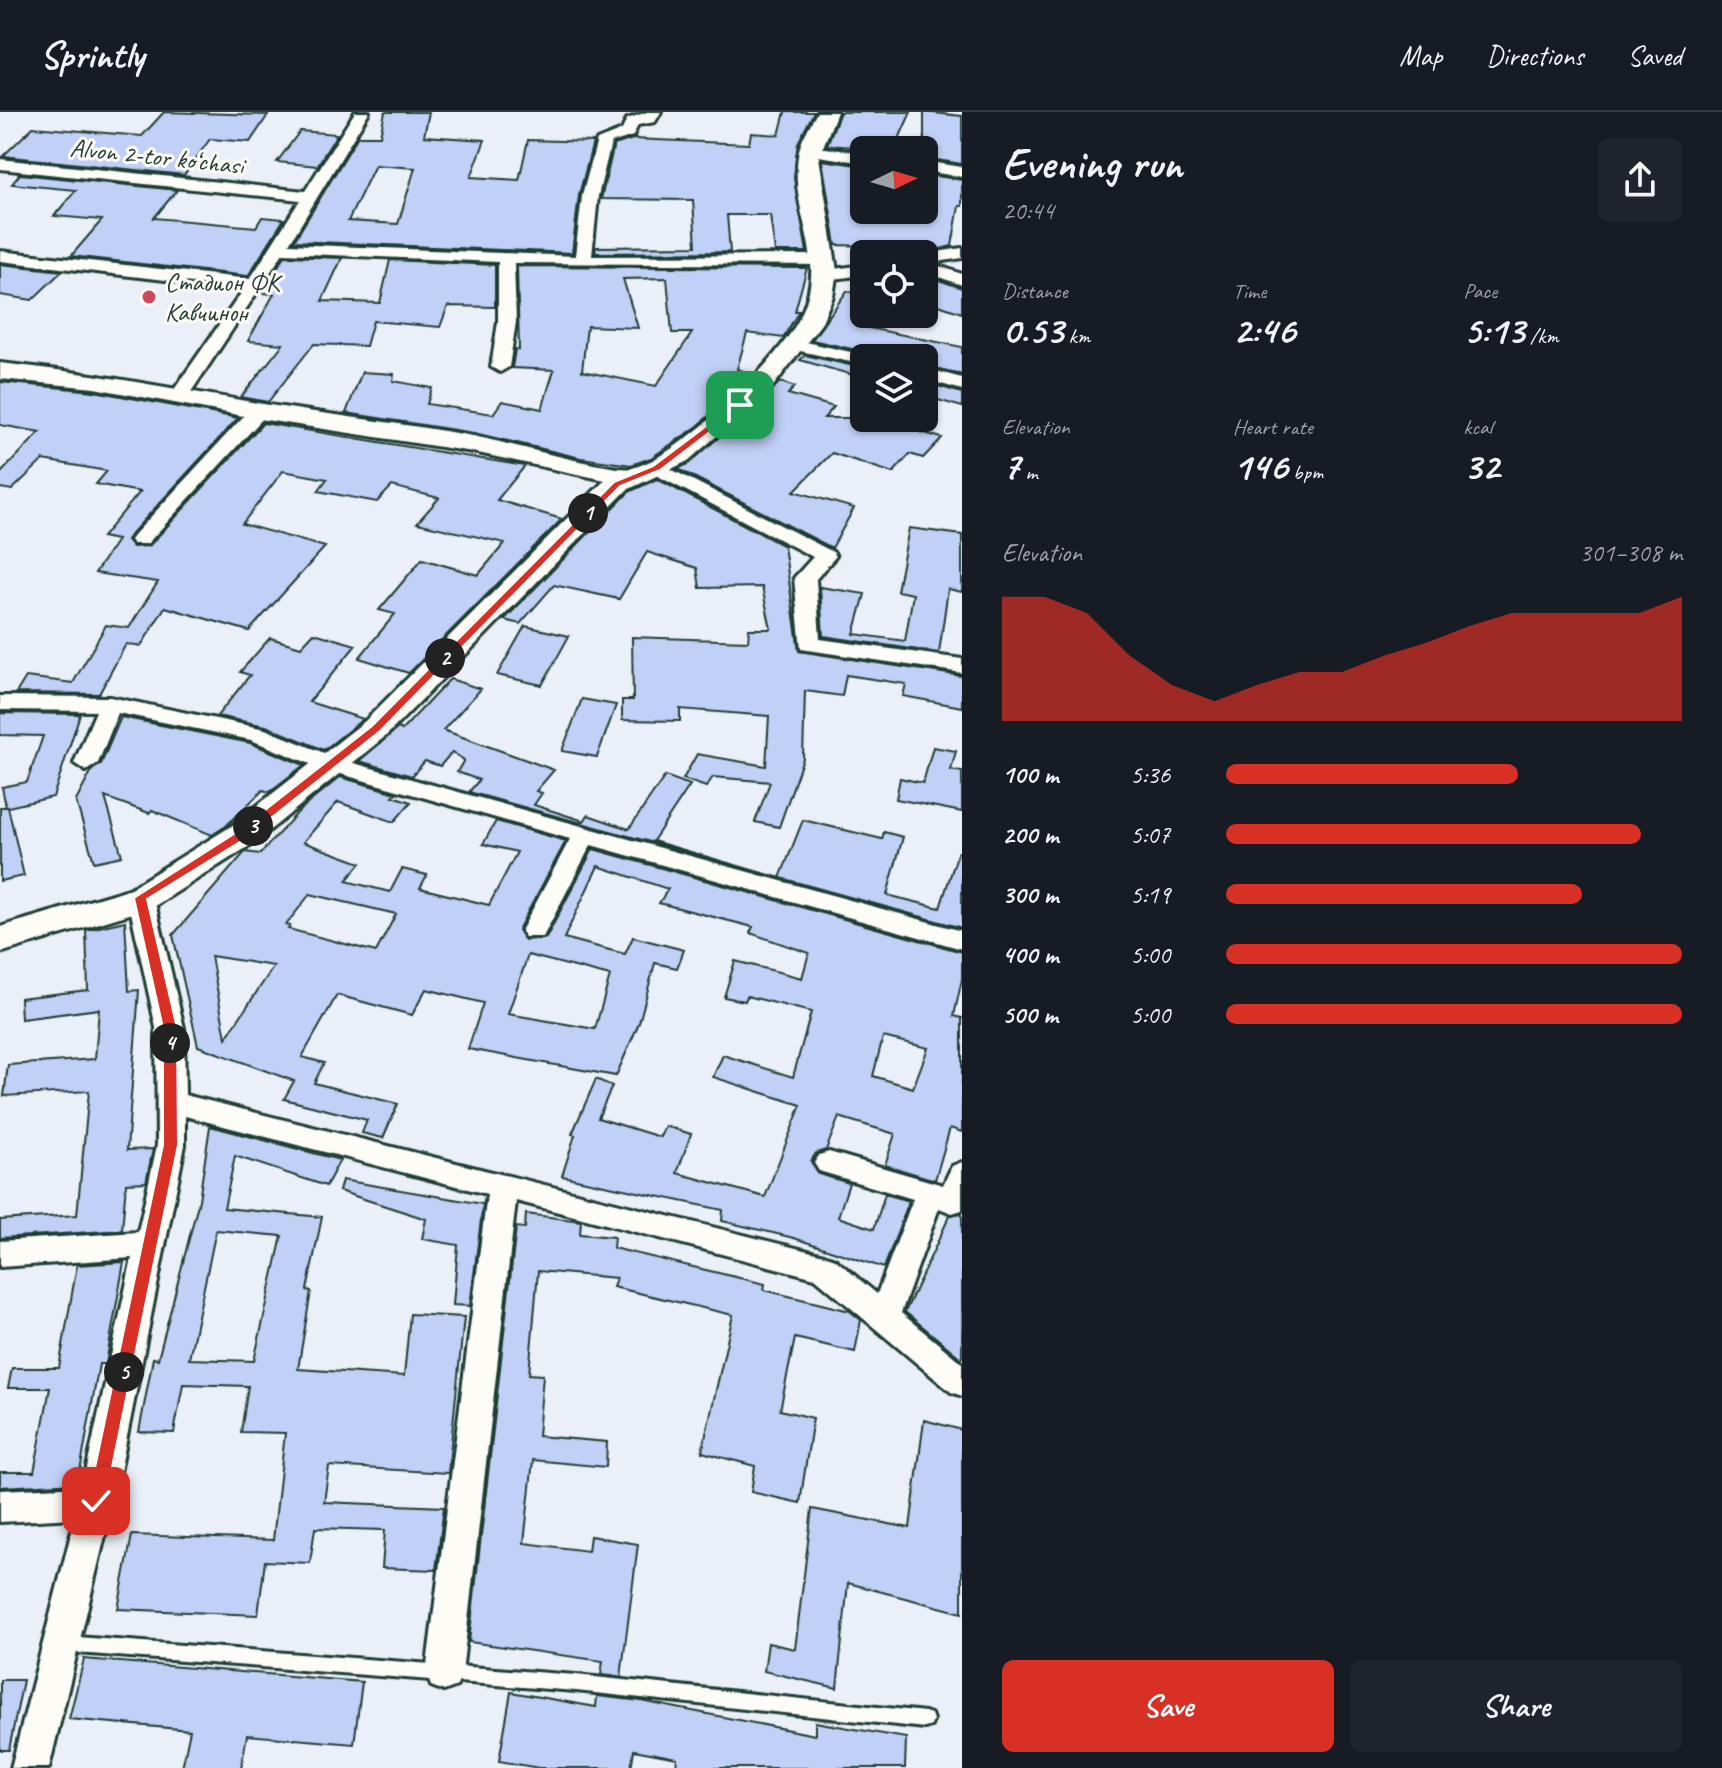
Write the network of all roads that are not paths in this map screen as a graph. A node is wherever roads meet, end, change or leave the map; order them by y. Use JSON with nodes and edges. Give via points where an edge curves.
{"nodes":[{"id":1,"x":362,"y":112,"type":"edge"},
{"id":2,"x":654,"y":112,"type":"edge"},
{"id":3,"x":827,"y":112,"type":"edge"},
{"id":4,"x":810,"y":151,"type":"junction"},
{"id":5,"x":850,"y":156,"type":"edge"},
{"id":6,"x":0,"y":164,"type":"edge"},
{"id":7,"x":938,"y":168,"type":"edge"},
{"id":8,"x":962,"y":172,"type":"edge"},
{"id":9,"x":310,"y":196,"type":"junction"},
{"id":10,"x":277,"y":248,"type":"junction"},
{"id":11,"x":962,"y":253,"type":"edge"},
{"id":12,"x":0,"y":256,"type":"edge"},
{"id":13,"x":938,"y":257,"type":"edge"},
{"id":14,"x":506,"y":261,"type":"junction"},
{"id":15,"x":583,"y":261,"type":"junction"},
{"id":16,"x":825,"y":268,"type":"junction"},
{"id":17,"x":850,"y":269,"type":"edge"},
{"id":18,"x":938,"y":271,"type":"edge"},
{"id":19,"x":962,"y":280,"type":"edge"},
{"id":20,"x":255,"y":285,"type":"junction"},
{"id":21,"x":797,"y":345,"type":"junction"},
{"id":22,"x":850,"y":357,"type":"edge"},
{"id":23,"x":500,"y":367,"type":"dead end"},
{"id":24,"x":0,"y":371,"type":"edge"},
{"id":25,"x":938,"y":377,"type":"edge"},
{"id":26,"x":962,"y":384,"type":"edge"},
{"id":27,"x":180,"y":394,"type":"junction"},
{"id":28,"x":259,"y":411,"type":"junction"},
{"id":29,"x":657,"y":468,"type":"junction"},
{"id":30,"x":627,"y":477,"type":"junction"},
{"id":31,"x":140,"y":540,"type":"dead end"},
{"id":32,"x":962,"y":666,"type":"edge"},
{"id":33,"x":0,"y":703,"type":"edge"},
{"id":34,"x":110,"y":704,"type":"junction"},
{"id":35,"x":86,"y":763,"type":"dead end"},
{"id":36,"x":331,"y":764,"type":"junction"},
{"id":37,"x":584,"y":835,"type":"junction"},
{"id":38,"x":141,"y":898,"type":"junction"},
{"id":39,"x":534,"y":931,"type":"dead end"},
{"id":40,"x":0,"y":940,"type":"edge"},
{"id":41,"x":962,"y":940,"type":"edge"},
{"id":42,"x":171,"y":1102,"type":"junction"},
{"id":43,"x":829,"y":1163,"type":"dead end"},
{"id":44,"x":962,"y":1174,"type":"edge"},
{"id":45,"x":503,"y":1186,"type":"junction"},
{"id":46,"x":930,"y":1192,"type":"junction"},
{"id":47,"x":150,"y":1244,"type":"junction"},
{"id":48,"x":0,"y":1254,"type":"edge"},
{"id":49,"x":884,"y":1317,"type":"junction"},
{"id":50,"x":962,"y":1382,"type":"edge"},
{"id":51,"x":96,"y":1501,"type":"junction"},
{"id":52,"x":0,"y":1506,"type":"edge"},
{"id":53,"x":61,"y":1644,"type":"junction"},
{"id":54,"x":444,"y":1673,"type":"junction"},
{"id":55,"x":925,"y":1720,"type":"dead end"},
{"id":56,"x":30,"y":1768,"type":"edge"}],
"edges":[{"from":1,"to":9,"type":"street"},
{"from":2,"to":15,"type":"street","via":[[650,119],[632,122],[628,133],[604,140],[590,196]]},
{"from":3,"to":4,"type":"street"},
{"from":4,"to":5,"type":"street"},
{"from":4,"to":16,"type":"street"},
{"from":6,"to":9,"type":"street","name":"Alvon 2-tor ko‘chasi"},
{"from":7,"to":8,"type":"street"},
{"from":9,"to":10,"type":"street"},
{"from":10,"to":14,"type":"street"},
{"from":10,"to":20,"type":"street"},
{"from":11,"to":13,"type":"street"},
{"from":12,"to":20,"type":"street"},
{"from":14,"to":15,"type":"street"},
{"from":14,"to":23,"type":"street","via":[[507,322]]},
{"from":15,"to":16,"type":"street"},
{"from":16,"to":17,"type":"street"},
{"from":16,"to":21,"type":"street","via":[[819,305]]},
{"from":18,"to":19,"type":"street"},
{"from":20,"to":27,"type":"street"},
{"from":21,"to":22,"type":"street"},
{"from":21,"to":29,"type":"street","via":[[740,405]]},
{"from":24,"to":27,"type":"street"},
{"from":25,"to":26,"type":"street"},
{"from":27,"to":28,"type":"street"},
{"from":28,"to":30,"type":"street","via":[[473,444]]},
{"from":28,"to":31,"type":"street"},
{"from":29,"to":30,"type":"street"},
{"from":29,"to":32,"type":"street","via":[[826,556],[805,578],[809,644]]},
{"from":30,"to":36,"type":"street","via":[[376,728]]},
{"from":33,"to":34,"type":"street"},
{"from":34,"to":35,"type":"street"},
{"from":34,"to":36,"type":"street","via":[[257,734]]},
{"from":36,"to":37,"type":"street"},
{"from":36,"to":38,"type":"street","via":[[242,835]]},
{"from":37,"to":39,"type":"street"},
{"from":37,"to":41,"type":"street"},
{"from":38,"to":40,"type":"street"},
{"from":38,"to":42,"type":"street","via":[[170,1028]]},
{"from":42,"to":45,"type":"street"},
{"from":42,"to":47,"type":"street","via":[[171,1145]]},
{"from":43,"to":46,"type":"street"},
{"from":44,"to":46,"type":"street","via":[[952,1201]]},
{"from":45,"to":49,"type":"street","via":[[824,1268]]},
{"from":45,"to":54,"type":"street"},
{"from":46,"to":49,"type":"street"},
{"from":47,"to":48,"type":"street"},
{"from":47,"to":51,"type":"street"},
{"from":49,"to":50,"type":"street"},
{"from":51,"to":52,"type":"street"},
{"from":51,"to":53,"type":"street"},
{"from":53,"to":54,"type":"lane"},
{"from":53,"to":56,"type":"street"},
{"from":54,"to":55,"type":"lane"}]}
